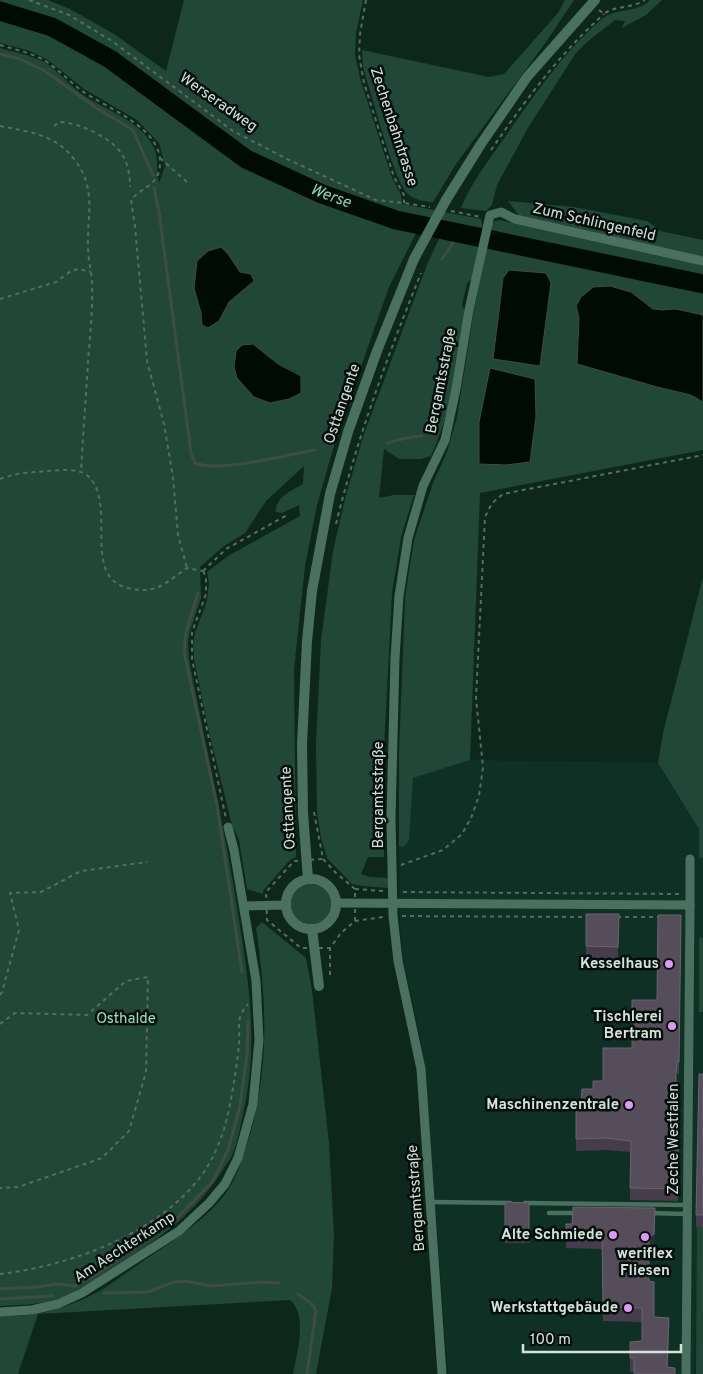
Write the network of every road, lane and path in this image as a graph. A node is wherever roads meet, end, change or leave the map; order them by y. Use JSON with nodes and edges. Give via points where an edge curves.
{"nodes":[{"id":1,"x":29,"y":0,"type":"edge"},
{"id":2,"x":366,"y":0,"type":"edge"},
{"id":3,"x":645,"y":0,"type":"edge"},
{"id":4,"x":593,"y":2,"type":"edge"},
{"id":5,"x":604,"y":14,"type":"junction"},
{"id":6,"x":0,"y":45,"type":"edge"},
{"id":7,"x":0,"y":126,"type":"edge"},
{"id":8,"x":54,"y":126,"type":"dead end"},
{"id":9,"x":491,"y":150,"type":"dead end"},
{"id":10,"x":160,"y":158,"type":"junction"},
{"id":11,"x":187,"y":182,"type":"dead end"},
{"id":12,"x":130,"y":187,"type":"dead end"},
{"id":13,"x":404,"y":203,"type":"joint"},
{"id":14,"x":487,"y":224,"type":"joint"},
{"id":15,"x":703,"y":261,"type":"edge"},
{"id":16,"x":422,"y":269,"type":"dead end"},
{"id":17,"x":91,"y":272,"type":"junction"},
{"id":18,"x":0,"y":299,"type":"edge"},
{"id":19,"x":703,"y":454,"type":"edge"},
{"id":20,"x":81,"y":471,"type":"junction"},
{"id":21,"x":0,"y":479,"type":"edge"},
{"id":22,"x":289,"y":514,"type":"dead end"},
{"id":23,"x":336,"y":524,"type":"dead end"},
{"id":24,"x":186,"y":568,"type":"junction"},
{"id":25,"x":203,"y":571,"type":"junction"},
{"id":26,"x":314,"y":812,"type":"dead end"},
{"id":27,"x":228,"y":828,"type":"joint"},
{"id":28,"x":323,"y":859,"type":"junction"},
{"id":29,"x":690,"y":859,"type":"dead end"},
{"id":30,"x":307,"y":860,"type":"junction"},
{"id":31,"x":147,"y":862,"type":"dead end"},
{"id":32,"x":392,"y":869,"type":"junction"},
{"id":33,"x":308,"y":879,"type":"junction"},
{"id":34,"x":355,"y":889,"type":"junction"},
{"id":35,"x":392,"y":892,"type":"junction"},
{"id":36,"x":690,"y":894,"type":"junction"},
{"id":37,"x":336,"y":903,"type":"junction"},
{"id":38,"x":355,"y":904,"type":"junction"},
{"id":39,"x":393,"y":904,"type":"junction"},
{"id":40,"x":266,"y":905,"type":"junction"},
{"id":41,"x":285,"y":905,"type":"junction"},
{"id":42,"x":690,"y":905,"type":"junction"},
{"id":43,"x":244,"y":906,"type":"junction"},
{"id":44,"x":393,"y":916,"type":"junction"},
{"id":45,"x":591,"y":917,"type":"edge"},
{"id":46,"x":611,"y":917,"type":"edge"},
{"id":47,"x":660,"y":917,"type":"edge"},
{"id":48,"x":355,"y":921,"type":"junction"},
{"id":49,"x":312,"y":930,"type":"junction"},
{"id":50,"x":315,"y":948,"type":"junction"},
{"id":51,"x":330,"y":948,"type":"junction"},
{"id":52,"x":330,"y":975,"type":"dead end"},
{"id":53,"x":319,"y":986,"type":"dead end"},
{"id":54,"x":0,"y":995,"type":"edge"},
{"id":55,"x":257,"y":996,"type":"junction"},
{"id":56,"x":0,"y":1024,"type":"edge"},
{"id":57,"x":0,"y":1188,"type":"edge"},
{"id":58,"x":431,"y":1202,"type":"junction"},
{"id":59,"x":687,"y":1209,"type":"junction"},
{"id":60,"x":549,"y":1213,"type":"dead end"},
{"id":61,"x":589,"y":1213,"type":"edge"},
{"id":62,"x":638,"y":1213,"type":"edge"},
{"id":63,"x":0,"y":1274,"type":"edge"},
{"id":64,"x":0,"y":1312,"type":"edge"},
{"id":65,"x":442,"y":1374,"type":"edge"},
{"id":66,"x":686,"y":1374,"type":"edge"}],
"edges":[{"from":1,"to":13,"type":"path","name":"Werseradweg","via":[[69,15],[112,40],[233,131],[376,200]]},
{"from":2,"to":13,"type":"path","name":"Zechenbahntrasse","via":[[359,55],[364,84],[394,177],[404,195]]},
{"from":3,"to":5,"type":"path"},
{"from":4,"to":5,"type":"path"},
{"from":4,"to":30,"type":"street","name":"Osttangente","bridge":true,"via":[[527,77],[446,200],[414,259],[348,432],[330,494],[312,592],[307,640],[302,744]]},
{"from":5,"to":9,"type":"path","via":[[539,82]]},
{"from":6,"to":10,"type":"path","via":[[46,62],[82,91],[135,122],[156,145]]},
{"from":7,"to":17,"type":"path","via":[[50,137],[74,159],[89,189]]},
{"from":8,"to":12,"type":"path","via":[[58,122],[67,122],[112,143],[127,165]]},
{"from":10,"to":11,"type":"path"},
{"from":10,"to":24,"type":"path","via":[[159,172],[150,186],[131,200],[147,361],[164,424],[178,535]]},
{"from":14,"to":15,"type":"street","name":"Zum Schlingenfeld","via":[[490,214],[501,212],[515,219]]},
{"from":14,"to":32,"type":"street","name":"Bergamtsstraße","via":[[445,440],[423,486],[408,538],[400,586],[395,658]]},
{"from":16,"to":23,"type":"path","via":[[361,434]]},
{"from":17,"to":18,"type":"path","via":[[71,271],[56,282]]},
{"from":17,"to":20,"type":"path"},
{"from":19,"to":32,"type":"path","via":[[502,494],[492,503],[485,517],[476,698],[483,767],[479,796],[462,834],[443,850]]},
{"from":20,"to":21,"type":"path","via":[[55,470]]},
{"from":20,"to":24,"type":"path","via":[[94,482],[97,491],[103,560],[112,580],[121,586],[147,591],[164,585]]},
{"from":22,"to":25,"type":"path","via":[[226,549]]},
{"from":24,"to":25,"type":"path"},
{"from":25,"to":27,"type":"path","via":[[206,594],[192,632],[192,659]]},
{"from":26,"to":28,"type":"path"},
{"from":27,"to":43,"type":"street","name":"Am Aechterkamp"},
{"from":28,"to":30,"type":"path"},
{"from":28,"to":34,"type":"path"},
{"from":29,"to":36,"type":"street","name":"Zeche Westfalen"},
{"from":30,"to":33,"type":"street","name":"Osttangente"},
{"from":30,"to":40,"type":"path","via":[[294,861],[266,892]]},
{"from":31,"to":54,"type":"path","via":[[81,871],[41,892],[10,893],[19,930]]},
{"from":32,"to":35,"type":"street","name":"Bergamtsstraße"},
{"from":33,"to":37,"type":"street","via":[[330,888]]},
{"from":33,"to":41,"type":"street","via":[[294,885]]},
{"from":34,"to":35,"type":"path"},
{"from":34,"to":38,"type":"path"},
{"from":35,"to":36,"type":"path"},
{"from":35,"to":39,"type":"street","name":"Bergamtsstraße"},
{"from":36,"to":42,"type":"street","name":"Zeche Westfalen"},
{"from":37,"to":38,"type":"street"},
{"from":37,"to":49,"type":"street","via":[[332,918]]},
{"from":38,"to":39,"type":"street"},
{"from":38,"to":48,"type":"path"},
{"from":39,"to":42,"type":"street"},
{"from":39,"to":44,"type":"street","name":"Bergamtsstraße"},
{"from":40,"to":41,"type":"street"},
{"from":40,"to":43,"type":"street"},
{"from":40,"to":50,"type":"path","via":[[268,920],[301,948]]},
{"from":41,"to":49,"type":"street","via":[[297,926]]},
{"from":42,"to":59,"type":"street","name":"Zeche Westfalen"},
{"from":43,"to":55,"type":"street","name":"Am Aechterkamp"},
{"from":44,"to":45,"type":"path"},
{"from":44,"to":48,"type":"path"},
{"from":44,"to":58,"type":"street","name":"Bergamtsstraße","via":[[398,961],[421,1069]]},
{"from":46,"to":47,"type":"path"},
{"from":48,"to":51,"type":"path","via":[[340,933]]},
{"from":49,"to":50,"type":"street"},
{"from":50,"to":51,"type":"path"},
{"from":50,"to":53,"type":"street"},
{"from":51,"to":52,"type":"path"},
{"from":55,"to":63,"type":"path","via":[[240,1017],[235,1079],[222,1133],[210,1162],[186,1194],[142,1227],[88,1253],[43,1267]]},
{"from":55,"to":64,"type":"street","name":"Am Aechterkamp","via":[[259,1040],[253,1104],[238,1158],[225,1184],[179,1231],[82,1293],[47,1307]]},
{"from":56,"to":57,"type":"path","via":[[16,1013],[87,1015],[126,981],[148,977],[146,1072],[130,1131],[102,1158],[18,1187]]},
{"from":58,"to":59,"type":"lane"},
{"from":58,"to":65,"type":"street","name":"Bergamtsstraße"},
{"from":59,"to":62,"type":"lane"},
{"from":59,"to":66,"type":"street","name":"Zeche Westfalen"},
{"from":60,"to":61,"type":"lane"}]}
